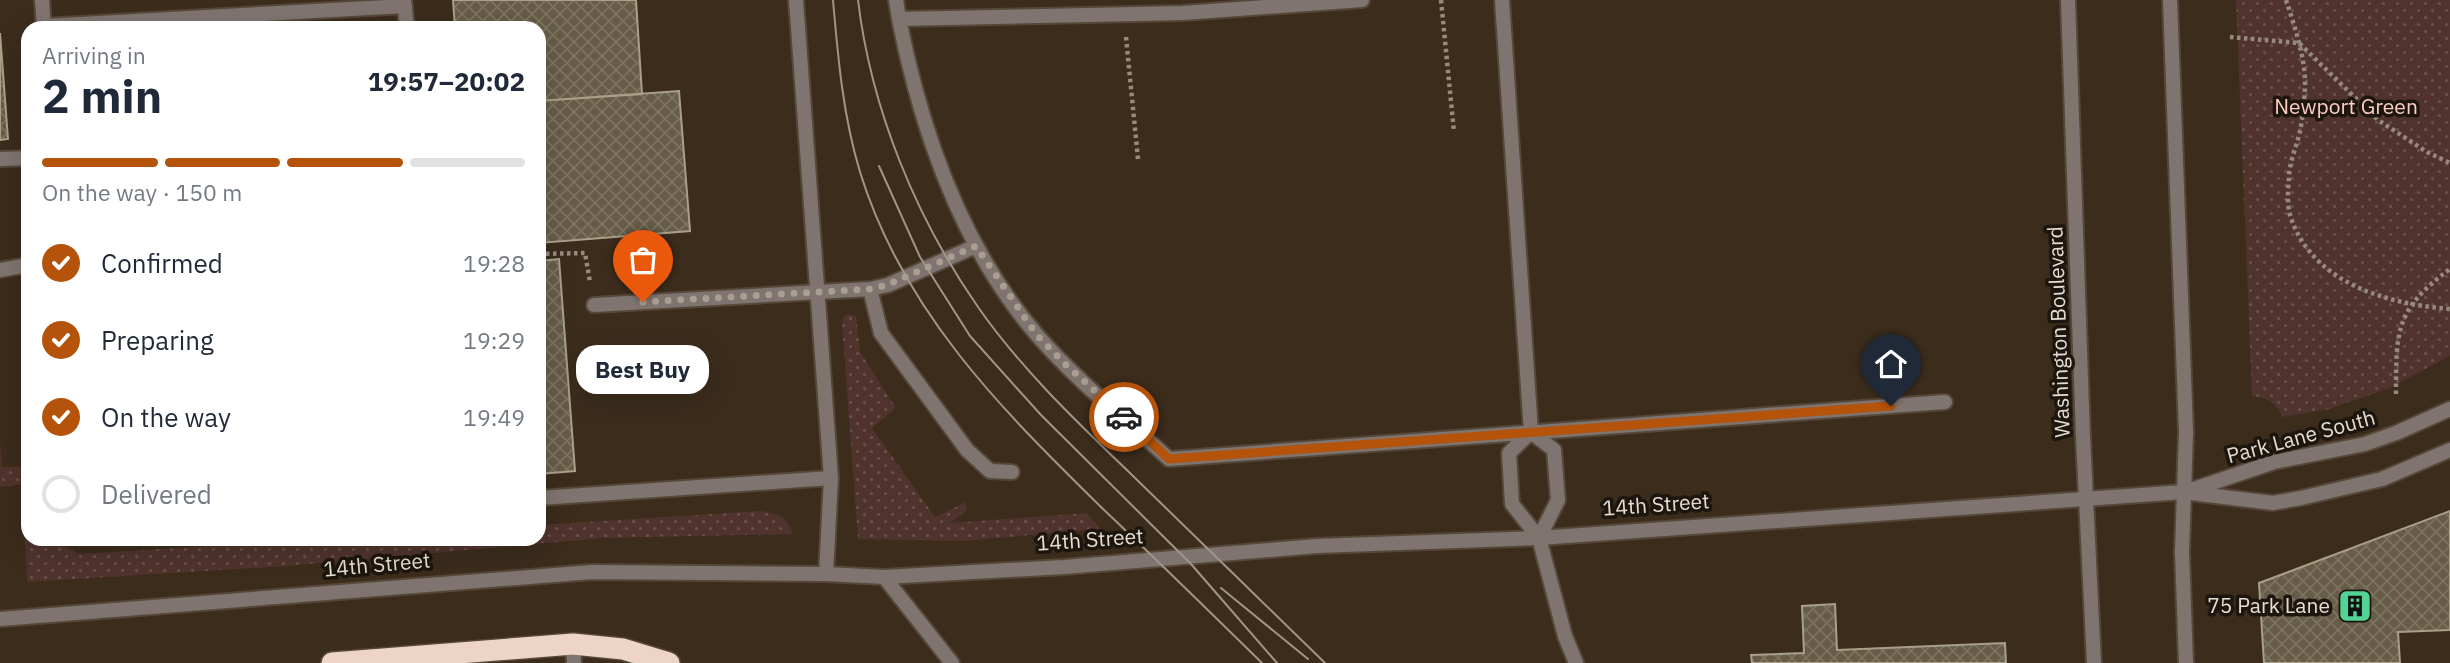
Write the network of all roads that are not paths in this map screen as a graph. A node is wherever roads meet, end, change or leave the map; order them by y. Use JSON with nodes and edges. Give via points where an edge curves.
{"nodes":[{"id":1,"x":42,"y":0,"type":"edge"},
{"id":2,"x":796,"y":0,"type":"edge"},
{"id":3,"x":897,"y":0,"type":"edge"},
{"id":4,"x":1362,"y":0,"type":"edge"},
{"id":5,"x":1502,"y":0,"type":"edge"},
{"id":6,"x":2068,"y":0,"type":"edge"},
{"id":7,"x":2170,"y":0,"type":"edge"},
{"id":8,"x":405,"y":3,"type":"edge"},
{"id":9,"x":899,"y":19,"type":"junction"},
{"id":10,"x":44,"y":21,"type":"edge"},
{"id":11,"x":134,"y":21,"type":"edge"},
{"id":12,"x":406,"y":21,"type":"edge"},
{"id":13,"x":21,"y":158,"type":"edge"},
{"id":14,"x":0,"y":159,"type":"edge"},
{"id":15,"x":976,"y":246,"type":"junction"},
{"id":16,"x":21,"y":266,"type":"edge"},
{"id":17,"x":0,"y":270,"type":"edge"},
{"id":18,"x":870,"y":289,"type":"junction"},
{"id":19,"x":818,"y":292,"type":"junction"},
{"id":20,"x":594,"y":305,"type":"road end"},
{"id":21,"x":1945,"y":402,"type":"dead end"},
{"id":22,"x":2450,"y":409,"type":"edge"},
{"id":23,"x":1531,"y":432,"type":"junction"},
{"id":24,"x":2450,"y":450,"type":"edge"},
{"id":25,"x":1012,"y":472,"type":"dead end"},
{"id":26,"x":831,"y":478,"type":"junction"},
{"id":27,"x":2183,"y":492,"type":"junction"},
{"id":28,"x":546,"y":498,"type":"edge"},
{"id":29,"x":2086,"y":499,"type":"junction"},
{"id":30,"x":1539,"y":538,"type":"junction"},
{"id":31,"x":826,"y":574,"type":"junction"},
{"id":32,"x":884,"y":577,"type":"junction"},
{"id":33,"x":0,"y":619,"type":"edge"},
{"id":34,"x":574,"y":654,"type":"edge"},
{"id":35,"x":332,"y":663,"type":"edge"},
{"id":36,"x":669,"y":663,"type":"edge"},
{"id":37,"x":952,"y":663,"type":"edge"},
{"id":38,"x":1576,"y":663,"type":"edge"},
{"id":39,"x":2094,"y":663,"type":"edge"},
{"id":40,"x":2186,"y":663,"type":"edge"}],
"edges":[{"from":1,"to":10,"type":"street"},
{"from":2,"to":19,"type":"street"},
{"from":3,"to":9,"type":"street"},
{"from":4,"to":9,"type":"street","via":[[1235,11]]},
{"from":5,"to":23,"type":"street"},
{"from":6,"to":29,"type":"street","name":"Washington Boulevard"},
{"from":7,"to":27,"type":"street","via":[[2186,432]]},
{"from":8,"to":11,"type":"street"},
{"from":8,"to":12,"type":"street"},
{"from":9,"to":15,"type":"street","via":[[930,133]]},
{"from":13,"to":14,"type":"street"},
{"from":15,"to":18,"type":"street"},
{"from":15,"to":23,"type":"street","via":[[1036,334],[1169,459]]},
{"from":16,"to":17,"type":"street"},
{"from":18,"to":19,"type":"street"},
{"from":18,"to":25,"type":"street","via":[[881,333],[960,440],[990,471]]},
{"from":19,"to":20,"type":"street"},
{"from":19,"to":26,"type":"street"},
{"from":21,"to":23,"type":"street"},
{"from":22,"to":27,"type":"street","name":"Park Lane South","via":[[2365,444],[2274,462]]},
{"from":23,"to":30,"type":"street","via":[[1554,450],[1558,500]]},
{"from":23,"to":30,"type":"street","via":[[1509,453],[1512,504]]},
{"from":24,"to":27,"type":"street","name":"Park Lane South","via":[[2382,479],[2273,503]]},
{"from":26,"to":28,"type":"street"},
{"from":26,"to":31,"type":"street"},
{"from":27,"to":29,"type":"street","name":"14th Street"},
{"from":27,"to":40,"type":"street"},
{"from":29,"to":30,"type":"street","name":"14th Street"},
{"from":29,"to":39,"type":"street","name":"Washington Boulevard"},
{"from":30,"to":32,"type":"street","name":"14th Street","via":[[1317,546]]},
{"from":30,"to":38,"type":"street"},
{"from":31,"to":32,"type":"street","name":"14th Street"},
{"from":31,"to":33,"type":"street","name":"14th Street","via":[[592,572]]},
{"from":32,"to":37,"type":"street"},
{"from":34,"to":35,"type":"highway"},
{"from":34,"to":36,"type":"highway","via":[[623,649]]}]}
